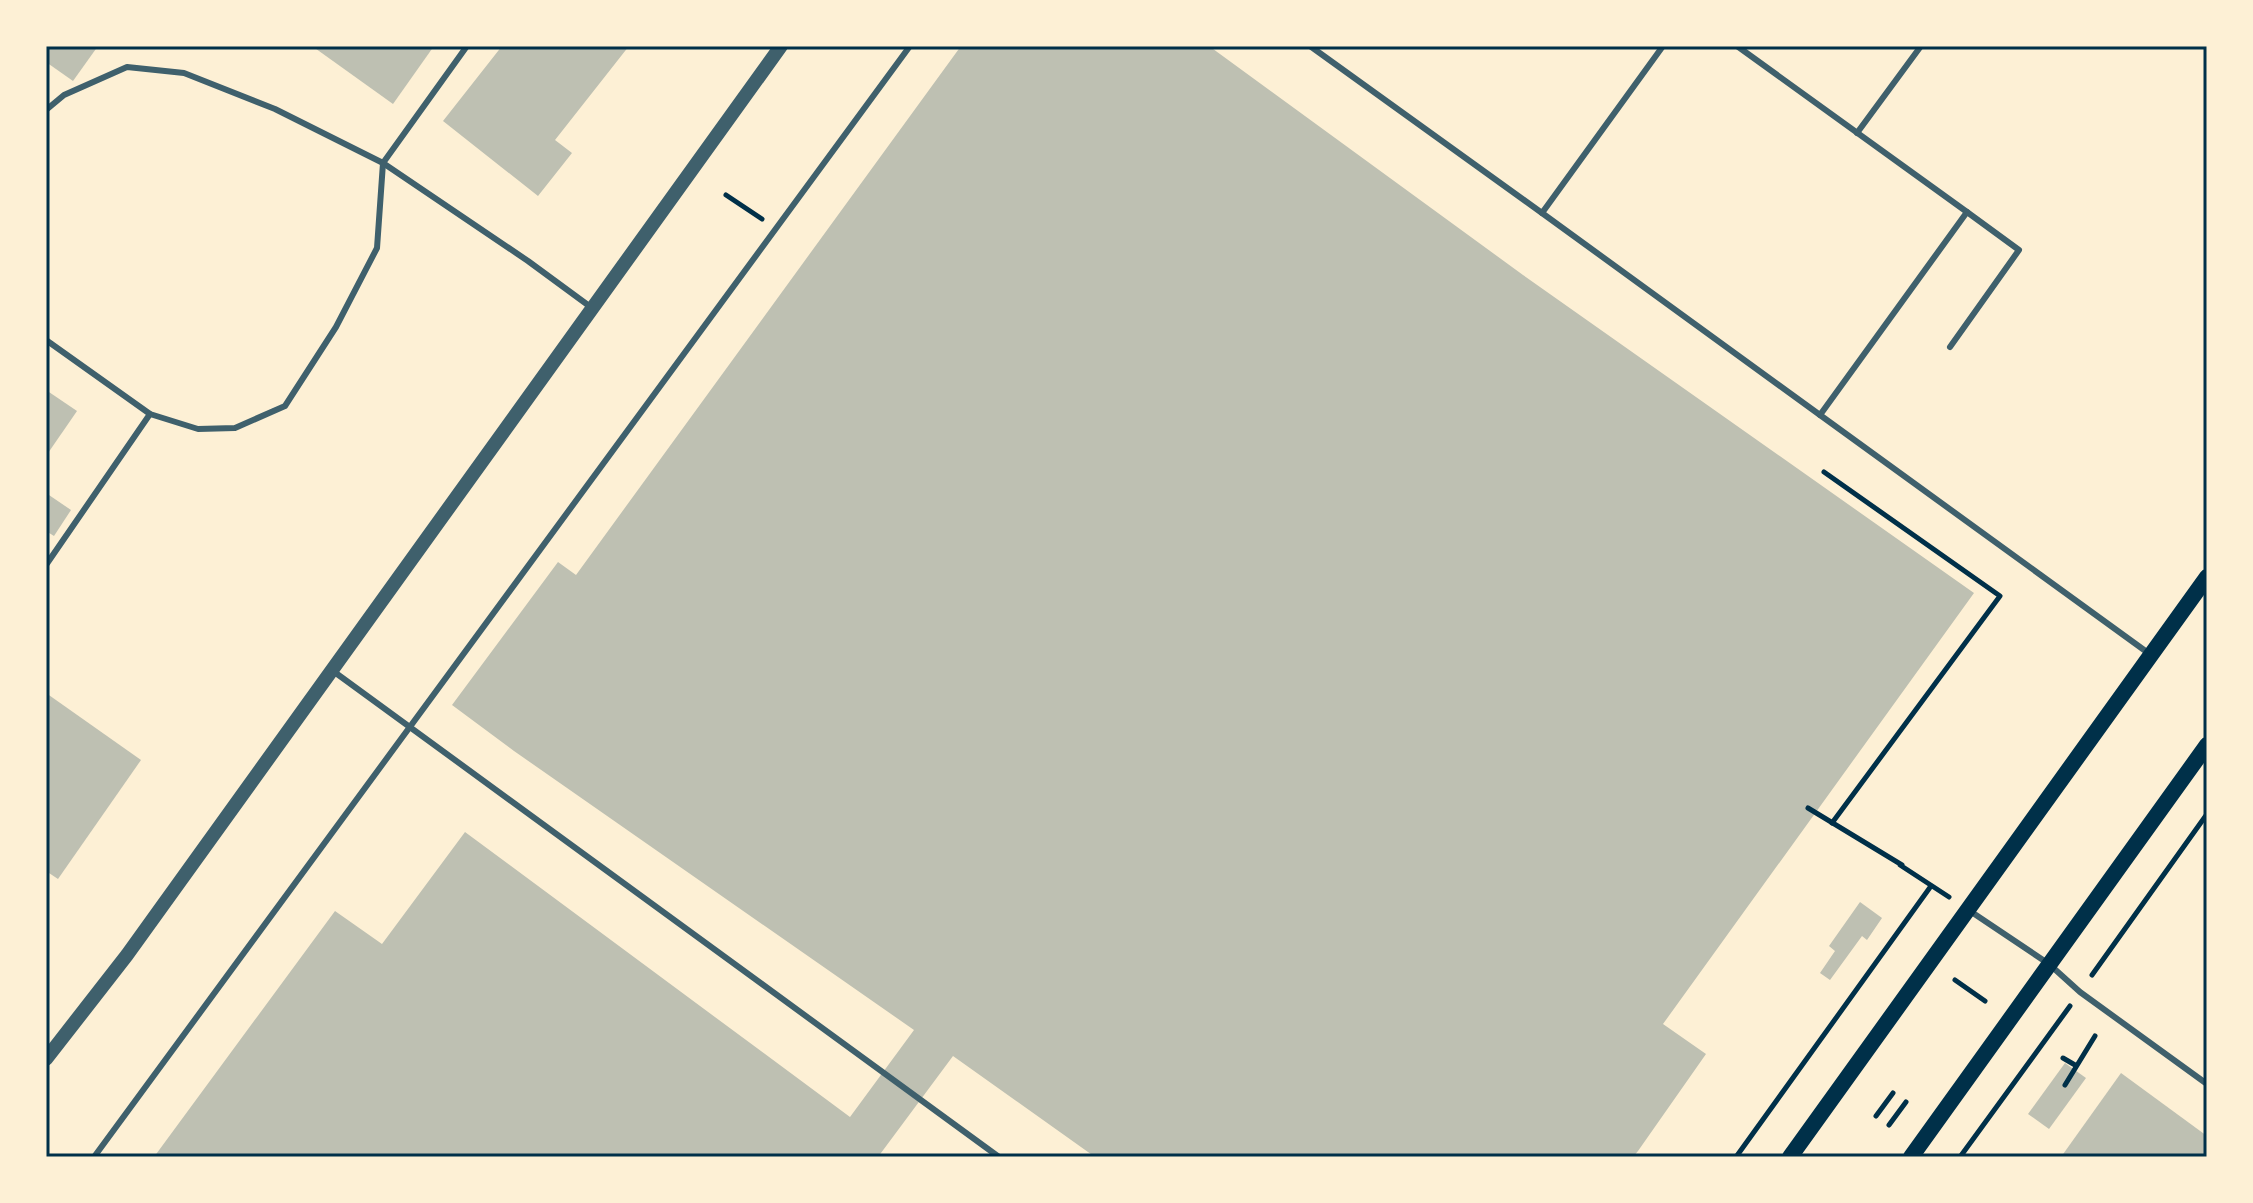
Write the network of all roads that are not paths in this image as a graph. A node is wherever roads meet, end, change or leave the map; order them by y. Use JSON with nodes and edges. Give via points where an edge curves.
{"nodes":[{"id":1,"x":467,"y":46,"type":"edge"},
{"id":2,"x":781,"y":46,"type":"edge"},
{"id":3,"x":910,"y":46,"type":"edge"},
{"id":4,"x":1310,"y":46,"type":"edge"},
{"id":5,"x":1663,"y":46,"type":"edge"},
{"id":6,"x":1737,"y":46,"type":"edge"},
{"id":7,"x":1921,"y":46,"type":"edge"},
{"id":8,"x":46,"y":110,"type":"edge"},
{"id":9,"x":1857,"y":133,"type":"junction"},
{"id":10,"x":383,"y":163,"type":"junction"},
{"id":11,"x":1967,"y":212,"type":"junction"},
{"id":12,"x":1542,"y":213,"type":"junction"},
{"id":13,"x":592,"y":308,"type":"junction"},
{"id":14,"x":46,"y":340,"type":"edge"},
{"id":15,"x":1950,"y":347,"type":"dead end"},
{"id":16,"x":150,"y":414,"type":"junction"},
{"id":17,"x":1820,"y":415,"type":"junction"},
{"id":18,"x":46,"y":565,"type":"edge"},
{"id":19,"x":2207,"y":577,"type":"edge"},
{"id":20,"x":2151,"y":655,"type":"junction"},
{"id":21,"x":332,"y":670,"type":"junction"},
{"id":22,"x":410,"y":727,"type":"junction"},
{"id":23,"x":2207,"y":745,"type":"edge"},
{"id":24,"x":1967,"y":909,"type":"junction"},
{"id":25,"x":2049,"y":964,"type":"junction"},
{"id":26,"x":46,"y":1059,"type":"edge"},
{"id":27,"x":2207,"y":1084,"type":"edge"},
{"id":28,"x":94,"y":1157,"type":"edge"},
{"id":29,"x":999,"y":1157,"type":"edge"},
{"id":30,"x":1790,"y":1157,"type":"edge"},
{"id":31,"x":1911,"y":1157,"type":"edge"}],
"edges":[{"from":1,"to":10,"type":"lane"},
{"from":2,"to":13,"type":"street"},
{"from":3,"to":22,"type":"lane"},
{"from":4,"to":12,"type":"lane"},
{"from":5,"to":12,"type":"lane"},
{"from":6,"to":9,"type":"lane"},
{"from":7,"to":9,"type":"lane"},
{"from":8,"to":10,"type":"lane","via":[[64,95],[127,67],[184,73],[275,109]]},
{"from":9,"to":11,"type":"lane"},
{"from":10,"to":13,"type":"lane"},
{"from":10,"to":16,"type":"lane","via":[[377,248],[336,327],[285,406],[235,428],[198,429]]},
{"from":11,"to":15,"type":"lane","via":[[2019,250]]},
{"from":11,"to":17,"type":"lane"},
{"from":12,"to":17,"type":"lane"},
{"from":13,"to":21,"type":"street"},
{"from":14,"to":16,"type":"lane"},
{"from":16,"to":18,"type":"lane"},
{"from":17,"to":20,"type":"lane"},
{"from":19,"to":20,"type":"main road"},
{"from":20,"to":24,"type":"main road"},
{"from":21,"to":22,"type":"lane"},
{"from":21,"to":26,"type":"street"},
{"from":22,"to":28,"type":"lane"},
{"from":22,"to":29,"type":"lane"},
{"from":23,"to":25,"type":"main road"},
{"from":24,"to":25,"type":"lane"},
{"from":24,"to":30,"type":"main road"},
{"from":25,"to":27,"type":"lane"},
{"from":25,"to":31,"type":"main road"}]}
